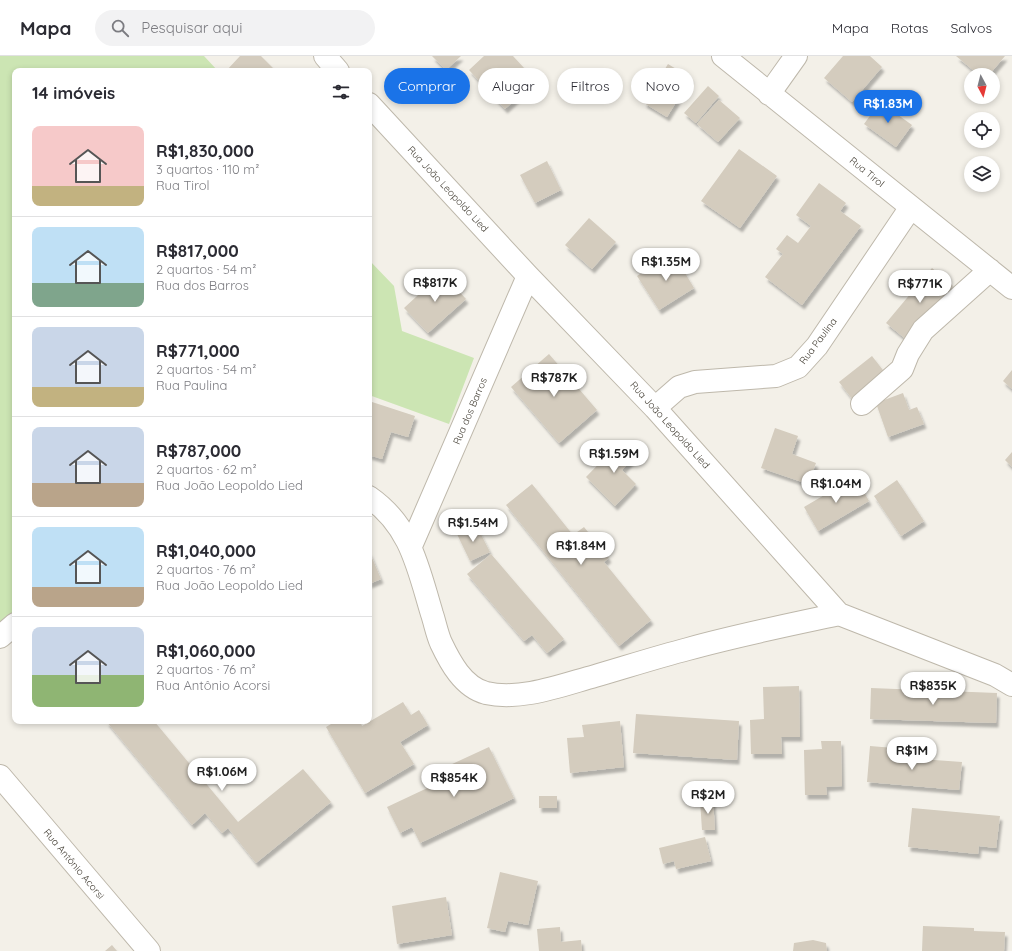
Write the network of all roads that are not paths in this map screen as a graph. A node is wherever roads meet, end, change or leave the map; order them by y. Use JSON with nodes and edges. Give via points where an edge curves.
{"nodes":[{"id":1,"x":324,"y":56,"type":"edge"},
{"id":2,"x":723,"y":56,"type":"edge"},
{"id":3,"x":796,"y":56,"type":"edge"},
{"id":4,"x":335,"y":68,"type":"edge"},
{"id":5,"x":769,"y":94,"type":"junction"},
{"id":6,"x":372,"y":107,"type":"edge"},
{"id":7,"x":910,"y":207,"type":"junction"},
{"id":8,"x":990,"y":270,"type":"junction"},
{"id":9,"x":528,"y":276,"type":"junction"},
{"id":10,"x":1012,"y":288,"type":"edge"},
{"id":11,"x":862,"y":404,"type":"dead end"},
{"id":12,"x":655,"y":408,"type":"junction"},
{"id":13,"x":372,"y":499,"type":"edge"},
{"id":14,"x":411,"y":546,"type":"junction"},
{"id":15,"x":838,"y":614,"type":"junction"},
{"id":16,"x":12,"y":627,"type":"edge"},
{"id":17,"x":0,"y":637,"type":"edge"},
{"id":18,"x":1012,"y":685,"type":"edge"},
{"id":19,"x":0,"y":776,"type":"edge"},
{"id":20,"x":149,"y":951,"type":"edge"}],
"edges":[{"from":1,"to":4,"type":"street"},
{"from":2,"to":5,"type":"street","name":"Rua Tirol"},
{"from":3,"to":5,"type":"street"},
{"from":5,"to":7,"type":"street","name":"Rua Tirol"},
{"from":6,"to":9,"type":"street","name":"Rua João Leopoldo Lied"},
{"from":7,"to":8,"type":"street","name":"Rua Tirol"},
{"from":7,"to":12,"type":"street","name":"Rua Paulina","via":[[817,346],[798,367],[776,376],[695,382],[679,387]]},
{"from":8,"to":10,"type":"street","name":"Rua Tirol"},
{"from":8,"to":11,"type":"street","via":[[923,330],[902,369]]},
{"from":9,"to":12,"type":"street","name":"Rua João Leopoldo Lied"},
{"from":9,"to":14,"type":"street","name":"Rua dos Barros"},
{"from":12,"to":15,"type":"street","name":"Rua João Leopoldo Lied"},
{"from":13,"to":14,"type":"street","via":[[398,524]]},
{"from":14,"to":15,"type":"street","via":[[440,640],[452,665],[472,686],[484,693],[527,693],[556,687],[690,648]]},
{"from":15,"to":18,"type":"street","name":"Rua João Leopoldo Lied","via":[[995,675]]},
{"from":16,"to":17,"type":"street"},
{"from":19,"to":20,"type":"street","name":"Rua Antônio Acorsi"}]}
